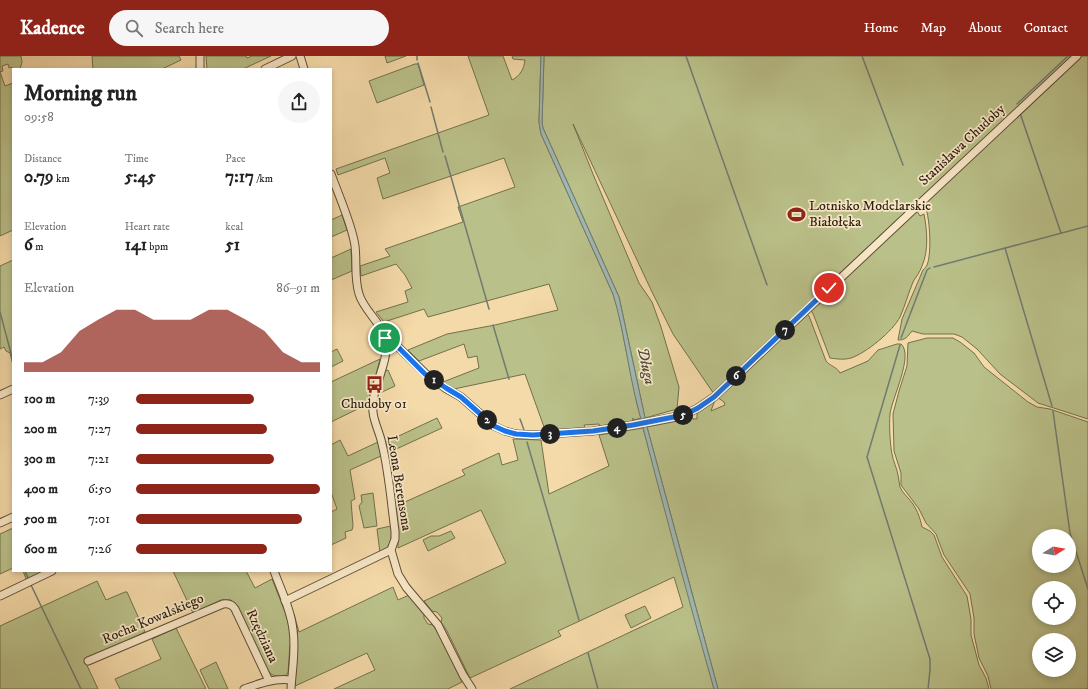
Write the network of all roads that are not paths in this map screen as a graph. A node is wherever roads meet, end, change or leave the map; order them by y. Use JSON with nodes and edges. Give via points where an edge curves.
{"nodes":[{"id":1,"x":200,"y":56,"type":"edge"},
{"id":2,"x":292,"y":56,"type":"edge"},
{"id":3,"x":300,"y":56,"type":"edge"},
{"id":4,"x":1077,"y":56,"type":"edge"},
{"id":5,"x":200,"y":68,"type":"edge"},
{"id":6,"x":267,"y":68,"type":"edge"},
{"id":7,"x":304,"y":68,"type":"edge"},
{"id":8,"x":332,"y":177,"type":"edge"},
{"id":9,"x":386,"y":343,"type":"junction"},
{"id":10,"x":12,"y":389,"type":"edge"},
{"id":11,"x":0,"y":395,"type":"edge"},
{"id":12,"x":12,"y":517,"type":"edge"},
{"id":13,"x":0,"y":523,"type":"edge"},
{"id":14,"x":391,"y":550,"type":"junction"},
{"id":15,"x":50,"y":572,"type":"edge"},
{"id":16,"x":274,"y":572,"type":"edge"},
{"id":17,"x":0,"y":596,"type":"edge"},
{"id":18,"x":285,"y":601,"type":"junction"},
{"id":19,"x":230,"y":604,"type":"joint"},
{"id":20,"x":88,"y":661,"type":"dead end"},
{"id":21,"x":269,"y":680,"type":"junction"},
{"id":22,"x":292,"y":680,"type":"junction"},
{"id":23,"x":244,"y":689,"type":"edge"},
{"id":24,"x":291,"y":689,"type":"edge"},
{"id":25,"x":472,"y":689,"type":"edge"}],
"edges":[{"from":1,"to":5,"type":"street"},
{"from":2,"to":6,"type":"street"},
{"from":3,"to":7,"type":"street"},
{"from":4,"to":9,"type":"street","name":"Stanisława Chudoby","via":[[714,397],[684,415],[610,429],[520,435],[510,433],[491,424],[461,397],[425,374],[395,344]]},
{"from":8,"to":9,"type":"street","via":[[355,245],[359,295],[383,332]]},
{"from":9,"to":14,"type":"street","name":"Leona Berensona","via":[[372,413],[384,454],[395,531]]},
{"from":10,"to":11,"type":"street"},
{"from":12,"to":13,"type":"street"},
{"from":14,"to":18,"type":"street"},
{"from":14,"to":25,"type":"street","name":"Leona Berensona","via":[[399,576],[438,625]]},
{"from":15,"to":17,"type":"street"},
{"from":16,"to":18,"type":"street"},
{"from":18,"to":22,"type":"street","via":[[294,634]]},
{"from":19,"to":20,"type":"street","name":"Rocha Kowalskiego","via":[[215,606]]},
{"from":19,"to":21,"type":"street","name":"Rzędziana","via":[[235,609]]},
{"from":21,"to":22,"type":"street"},
{"from":21,"to":23,"type":"street"},
{"from":22,"to":24,"type":"street"}]}
